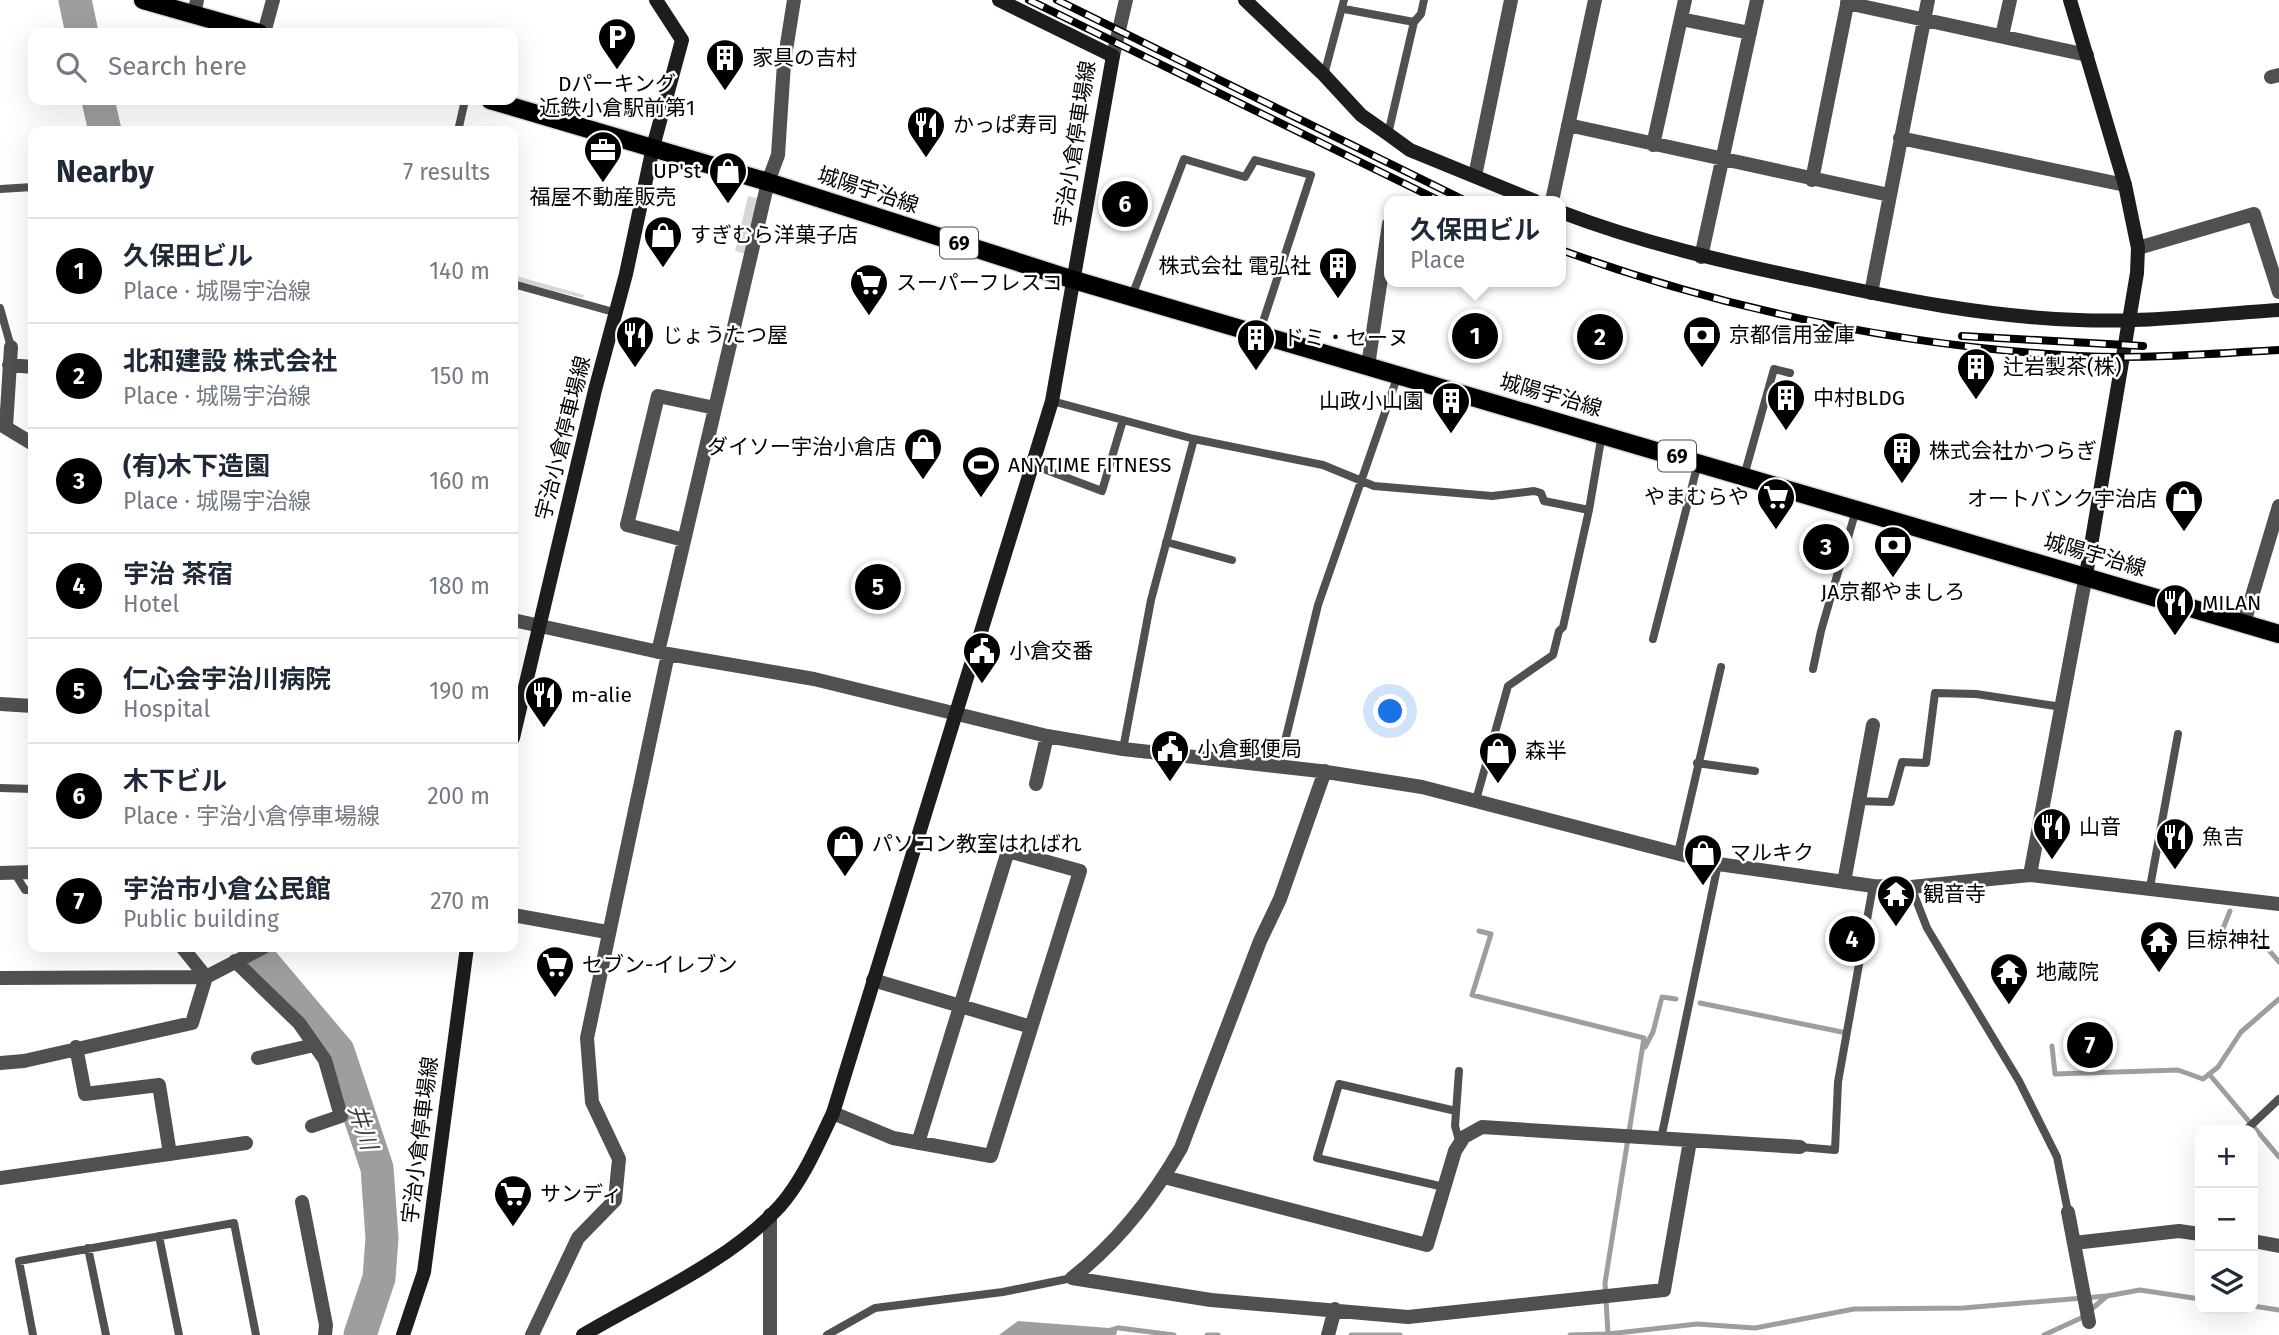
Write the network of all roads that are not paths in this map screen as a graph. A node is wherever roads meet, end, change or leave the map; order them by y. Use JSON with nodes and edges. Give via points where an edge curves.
{"nodes":[{"id":1,"x":143,"y":0,"type":"edge"},
{"id":2,"x":273,"y":0,"type":"edge"},
{"id":3,"x":656,"y":0,"type":"edge"},
{"id":4,"x":794,"y":0,"type":"edge"},
{"id":5,"x":999,"y":0,"type":"edge"},
{"id":6,"x":1126,"y":0,"type":"edge"},
{"id":7,"x":1245,"y":0,"type":"edge"},
{"id":8,"x":1424,"y":0,"type":"edge"},
{"id":9,"x":1511,"y":0,"type":"edge"},
{"id":10,"x":1595,"y":0,"type":"edge"},
{"id":11,"x":1685,"y":0,"type":"edge"},
{"id":12,"x":1757,"y":0,"type":"edge"},
{"id":13,"x":1928,"y":0,"type":"edge"},
{"id":14,"x":2010,"y":0,"type":"edge"},
{"id":15,"x":2070,"y":0,"type":"edge"},
{"id":16,"x":1847,"y":2,"type":"edge"},
{"id":17,"x":1344,"y":5,"type":"edge"},
{"id":18,"x":196,"y":7,"type":"edge"},
{"id":19,"x":1681,"y":19,"type":"junction"},
{"id":20,"x":1924,"y":20,"type":"junction"},
{"id":21,"x":1414,"y":22,"type":"junction"},
{"id":22,"x":248,"y":28,"type":"edge"},
{"id":23,"x":263,"y":28,"type":"edge"},
{"id":24,"x":1750,"y":33,"type":"junction"},
{"id":25,"x":2002,"y":36,"type":"junction"},
{"id":26,"x":2087,"y":55,"type":"junction"},
{"id":27,"x":1113,"y":56,"type":"junction"},
{"id":28,"x":1324,"y":75,"type":"junction"},
{"id":29,"x":464,"y":105,"type":"edge"},
{"id":30,"x":507,"y":105,"type":"edge"},
{"id":31,"x":1568,"y":125,"type":"junction"},
{"id":32,"x":459,"y":126,"type":"edge"},
{"id":33,"x":1388,"y":134,"type":"junction"},
{"id":34,"x":1900,"y":138,"type":"junction"},
{"id":35,"x":1653,"y":145,"type":"junction"},
{"id":36,"x":653,"y":147,"type":"junction"},
{"id":37,"x":1722,"y":160,"type":"junction"},
{"id":38,"x":1475,"y":176,"type":"junction"},
{"id":39,"x":1812,"y":180,"type":"junction"},
{"id":40,"x":768,"y":182,"type":"junction"},
{"id":41,"x":2125,"y":185,"type":"junction"},
{"id":42,"x":28,"y":187,"type":"edge"},
{"id":43,"x":0,"y":189,"type":"edge"},
{"id":44,"x":1889,"y":195,"type":"junction"},
{"id":45,"x":1523,"y":196,"type":"edge"},
{"id":46,"x":1553,"y":196,"type":"edge"},
{"id":47,"x":1566,"y":214,"type":"edge"},
{"id":48,"x":2138,"y":248,"type":"junction"},
{"id":49,"x":1701,"y":257,"type":"junction"},
{"id":50,"x":1384,"y":259,"type":"edge"},
{"id":51,"x":1074,"y":280,"type":"junction"},
{"id":52,"x":518,"y":285,"type":"edge"},
{"id":53,"x":2279,"y":292,"type":"edge"},
{"id":54,"x":1871,"y":293,"type":"junction"},
{"id":55,"x":1132,"y":296,"type":"junction"},
{"id":56,"x":0,"y":308,"type":"edge"},
{"id":57,"x":2279,"y":310,"type":"edge"},
{"id":58,"x":617,"y":313,"type":"junction"},
{"id":59,"x":2129,"y":319,"type":"junction"},
{"id":60,"x":1259,"y":334,"type":"junction"},
{"id":61,"x":10,"y":347,"type":"joint"},
{"id":62,"x":9,"y":365,"type":"junction"},
{"id":63,"x":1368,"y":366,"type":"junction"},
{"id":64,"x":28,"y":367,"type":"edge"},
{"id":65,"x":1790,"y":373,"type":"dead end"},
{"id":66,"x":1398,"y":375,"type":"junction"},
{"id":67,"x":1052,"y":401,"type":"junction"},
{"id":68,"x":715,"y":408,"type":"junction"},
{"id":69,"x":1122,"y":420,"type":"junction"},
{"id":70,"x":3,"y":425,"type":"edge"},
{"id":71,"x":1602,"y":434,"type":"junction"},
{"id":72,"x":1194,"y":439,"type":"junction"},
{"id":73,"x":28,"y":441,"type":"edge"},
{"id":74,"x":1699,"y":463,"type":"junction"},
{"id":75,"x":1033,"y":465,"type":"junction"},
{"id":76,"x":1744,"y":476,"type":"junction"},
{"id":77,"x":1363,"y":481,"type":"junction"},
{"id":78,"x":2279,"y":506,"type":"edge"},
{"id":79,"x":1589,"y":510,"type":"junction"},
{"id":80,"x":1856,"y":510,"type":"junction"},
{"id":81,"x":684,"y":540,"type":"junction"},
{"id":82,"x":1166,"y":542,"type":"junction"},
{"id":83,"x":1232,"y":560,"type":"dead end"},
{"id":84,"x":2086,"y":575,"type":"junction"},
{"id":85,"x":518,"y":621,"type":"edge"},
{"id":86,"x":2244,"y":623,"type":"junction"},
{"id":87,"x":539,"y":626,"type":"junction"},
{"id":88,"x":2279,"y":634,"type":"edge"},
{"id":89,"x":1653,"y":639,"type":"dead end"},
{"id":90,"x":663,"y":653,"type":"junction"},
{"id":91,"x":1721,"y":667,"type":"dead end"},
{"id":92,"x":1813,"y":670,"type":"dead end"},
{"id":93,"x":0,"y":704,"type":"edge"},
{"id":94,"x":28,"y":706,"type":"edge"},
{"id":95,"x":2062,"y":707,"type":"junction"},
{"id":96,"x":954,"y":715,"type":"junction"},
{"id":97,"x":518,"y":716,"type":"edge"},
{"id":98,"x":1873,"y":725,"type":"dead end"},
{"id":99,"x":2178,"y":734,"type":"dead end"},
{"id":100,"x":1047,"y":736,"type":"junction"},
{"id":101,"x":1123,"y":749,"type":"junction"},
{"id":102,"x":1697,"y":763,"type":"junction"},
{"id":103,"x":1279,"y":766,"type":"junction"},
{"id":104,"x":1325,"y":771,"type":"junction"},
{"id":105,"x":1755,"y":771,"type":"dead end"},
{"id":106,"x":1036,"y":784,"type":"dead end"},
{"id":107,"x":0,"y":789,"type":"edge"},
{"id":108,"x":28,"y":789,"type":"edge"},
{"id":109,"x":1476,"y":800,"type":"junction"},
{"id":110,"x":1858,"y":801,"type":"junction"},
{"id":111,"x":1678,"y":853,"type":"junction"},
{"id":112,"x":1718,"y":864,"type":"junction"},
{"id":113,"x":28,"y":872,"type":"edge"},
{"id":114,"x":7,"y":873,"type":"edge"},
{"id":115,"x":2030,"y":875,"type":"junction"},
{"id":116,"x":1844,"y":882,"type":"junction"},
{"id":117,"x":1873,"y":886,"type":"junction"},
{"id":118,"x":1910,"y":887,"type":"junction"},
{"id":119,"x":2150,"y":887,"type":"junction"},
{"id":120,"x":28,"y":890,"type":"edge"},
{"id":121,"x":2279,"y":904,"type":"edge"},
{"id":122,"x":518,"y":916,"type":"edge"},
{"id":123,"x":607,"y":932,"type":"junction"},
{"id":124,"x":186,"y":952,"type":"edge"},
{"id":125,"x":254,"y":952,"type":"edge"},
{"id":126,"x":466,"y":952,"type":"edge"},
{"id":127,"x":239,"y":959,"type":"junction"},
{"id":128,"x":206,"y":976,"type":"junction"},
{"id":129,"x":0,"y":978,"type":"edge"},
{"id":130,"x":873,"y":979,"type":"junction"},
{"id":131,"x":960,"y":1006,"type":"junction"},
{"id":132,"x":1031,"y":1027,"type":"junction"},
{"id":133,"x":314,"y":1045,"type":"junction"},
{"id":134,"x":76,"y":1047,"type":"junction"},
{"id":135,"x":258,"y":1058,"type":"dead end"},
{"id":136,"x":0,"y":1063,"type":"edge"},
{"id":137,"x":1459,"y":1071,"type":"dead end"},
{"id":138,"x":2279,"y":1099,"type":"edge"},
{"id":139,"x":1456,"y":1111,"type":"junction"},
{"id":140,"x":833,"y":1113,"type":"junction"},
{"id":141,"x":2251,"y":1125,"type":"edge"},
{"id":142,"x":312,"y":1126,"type":"dead end"},
{"id":143,"x":1661,"y":1139,"type":"junction"},
{"id":144,"x":1690,"y":1141,"type":"junction"},
{"id":145,"x":246,"y":1143,"type":"dead end"},
{"id":146,"x":918,"y":1143,"type":"junction"},
{"id":147,"x":1460,"y":1144,"type":"junction"},
{"id":148,"x":1800,"y":1147,"type":"joint"},
{"id":149,"x":170,"y":1154,"type":"junction"},
{"id":150,"x":1164,"y":1177,"type":"junction"},
{"id":151,"x":0,"y":1178,"type":"edge"},
{"id":152,"x":1444,"y":1187,"type":"junction"},
{"id":153,"x":302,"y":1202,"type":"dead end"},
{"id":154,"x":2068,"y":1212,"type":"joint"},
{"id":155,"x":770,"y":1215,"type":"junction"},
{"id":156,"x":2195,"y":1233,"type":"edge"},
{"id":157,"x":159,"y":1236,"type":"junction"},
{"id":158,"x":2258,"y":1242,"type":"edge"},
{"id":159,"x":2074,"y":1243,"type":"junction"},
{"id":160,"x":2279,"y":1246,"type":"edge"},
{"id":161,"x":88,"y":1248,"type":"junction"},
{"id":162,"x":1072,"y":1278,"type":"junction"},
{"id":163,"x":1335,"y":1309,"type":"junction"},
{"id":164,"x":2089,"y":1322,"type":"dead end"},
{"id":165,"x":33,"y":1335,"type":"edge"},
{"id":166,"x":106,"y":1335,"type":"edge"},
{"id":167,"x":179,"y":1335,"type":"edge"},
{"id":168,"x":256,"y":1335,"type":"edge"},
{"id":169,"x":325,"y":1335,"type":"edge"},
{"id":170,"x":403,"y":1335,"type":"edge"},
{"id":171,"x":532,"y":1335,"type":"edge"},
{"id":172,"x":583,"y":1335,"type":"edge"},
{"id":173,"x":770,"y":1335,"type":"edge"},
{"id":174,"x":827,"y":1335,"type":"edge"},
{"id":175,"x":1328,"y":1335,"type":"edge"}],
"edges":[{"from":1,"to":18,"type":"main road"},
{"from":2,"to":23,"type":"street"},
{"from":3,"to":36,"type":"street","name":"宇治小倉停車場線","via":[[682,40]]},
{"from":4,"to":40,"type":"street","via":[[783,63],[778,155]]},
{"from":5,"to":27,"type":"street","name":"宇治小倉停車場線"},
{"from":6,"to":27,"type":"street"},
{"from":7,"to":28,"type":"street"},
{"from":8,"to":21,"type":"lane"},
{"from":9,"to":38,"type":"street"},
{"from":10,"to":31,"type":"street"},
{"from":11,"to":19,"type":"street"},
{"from":12,"to":24,"type":"street"},
{"from":13,"to":20,"type":"street"},
{"from":14,"to":25,"type":"street"},
{"from":15,"to":26,"type":"street"},
{"from":16,"to":20,"type":"street"},
{"from":16,"to":39,"type":"street"},
{"from":17,"to":21,"type":"lane"},
{"from":17,"to":28,"type":"lane"},
{"from":18,"to":22,"type":"main road"},
{"from":19,"to":24,"type":"street"},
{"from":19,"to":35,"type":"street"},
{"from":20,"to":25,"type":"street"},
{"from":20,"to":34,"type":"street"},
{"from":21,"to":33,"type":"lane"},
{"from":24,"to":37,"type":"street"},
{"from":25,"to":26,"type":"street"},
{"from":26,"to":41,"type":"street"},
{"from":27,"to":51,"type":"street","name":"宇治小倉停車場線"},
{"from":28,"to":33,"type":"street","via":[[1361,116]]},
{"from":29,"to":32,"type":"lane"},
{"from":30,"to":36,"type":"main road","name":"城陽宇治線","number":"69"},
{"from":31,"to":35,"type":"street"},
{"from":31,"to":46,"type":"street"},
{"from":33,"to":38,"type":"street","via":[[1410,150]]},
{"from":34,"to":41,"type":"street"},
{"from":34,"to":44,"type":"street"},
{"from":35,"to":37,"type":"street"},
{"from":36,"to":40,"type":"main road","name":"城陽宇治線","number":"69"},
{"from":36,"to":58,"type":"street","name":"宇治小倉停車場線"},
{"from":37,"to":39,"type":"street"},
{"from":37,"to":49,"type":"street"},
{"from":38,"to":45,"type":"street"},
{"from":39,"to":44,"type":"street"},
{"from":40,"to":51,"type":"main road","name":"城陽宇治線","number":"69"},
{"from":40,"to":68,"type":"street"},
{"from":41,"to":48,"type":"street"},
{"from":42,"to":43,"type":"lane"},
{"from":44,"to":54,"type":"street"},
{"from":47,"to":49,"type":"street"},
{"from":48,"to":53,"type":"street","via":[[2254,214]]},
{"from":48,"to":59,"type":"street"},
{"from":49,"to":54,"type":"street"},
{"from":50,"to":63,"type":"street"},
{"from":51,"to":55,"type":"main road","name":"城陽宇治線","number":"69"},
{"from":51,"to":67,"type":"street","name":"宇治小倉停車場線"},
{"from":52,"to":58,"type":"lane"},
{"from":54,"to":59,"type":"street","via":[[1985,312]]},
{"from":55,"to":60,"type":"main road","name":"城陽宇治線","number":"69"},
{"from":55,"to":60,"type":"lane","via":[[1184,159],[1245,177],[1255,160],[1311,175]]},
{"from":56,"to":61,"type":"lane"},
{"from":57,"to":59,"type":"street"},
{"from":58,"to":87,"type":"street","name":"宇治小倉停車場線","via":[[594,390]]},
{"from":59,"to":84,"type":"street"},
{"from":60,"to":63,"type":"main road","name":"城陽宇治線","number":"69"},
{"from":61,"to":62,"type":"street"},
{"from":62,"to":64,"type":"street"},
{"from":62,"to":70,"type":"street"},
{"from":63,"to":66,"type":"main road","name":"城陽宇治線","number":"69"},
{"from":65,"to":76,"type":"lane","via":[[1774,369]]},
{"from":66,"to":71,"type":"main road","name":"城陽宇治線","number":"69"},
{"from":66,"to":77,"type":"lane"},
{"from":67,"to":69,"type":"lane"},
{"from":67,"to":75,"type":"street","name":"宇治小倉停車場線"},
{"from":68,"to":81,"type":"street"},
{"from":68,"to":81,"type":"street","via":[[658,396],[627,525]]},
{"from":69,"to":72,"type":"lane"},
{"from":69,"to":75,"type":"lane","via":[[1102,491]]},
{"from":70,"to":73,"type":"street"},
{"from":71,"to":74,"type":"main road","name":"城陽宇治線","number":"69"},
{"from":71,"to":79,"type":"lane"},
{"from":72,"to":77,"type":"lane","via":[[1323,465]]},
{"from":72,"to":82,"type":"lane"},
{"from":74,"to":76,"type":"main road","name":"城陽宇治線","number":"69"},
{"from":74,"to":89,"type":"lane"},
{"from":75,"to":96,"type":"street","name":"宇治小倉停車場線"},
{"from":76,"to":80,"type":"main road","name":"城陽宇治線","number":"69"},
{"from":77,"to":79,"type":"lane","via":[[1374,486],[1492,496],[1534,491],[1544,500]]},
{"from":77,"to":103,"type":"lane","via":[[1348,510],[1318,605]]},
{"from":78,"to":86,"type":"street"},
{"from":79,"to":109,"type":"lane","via":[[1553,655],[1508,686]]},
{"from":80,"to":84,"type":"main road","name":"城陽宇治線","number":"69"},
{"from":80,"to":92,"type":"lane"},
{"from":81,"to":90,"type":"street"},
{"from":82,"to":83,"type":"lane"},
{"from":82,"to":101,"type":"lane"},
{"from":84,"to":86,"type":"main road","name":"城陽宇治線","number":"69"},
{"from":84,"to":95,"type":"street"},
{"from":85,"to":87,"type":"street"},
{"from":86,"to":88,"type":"main road","name":"城陽宇治線","number":"69"},
{"from":87,"to":90,"type":"street"},
{"from":87,"to":97,"type":"street","name":"宇治小倉停車場線"},
{"from":90,"to":96,"type":"street","via":[[814,679]]},
{"from":90,"to":123,"type":"street"},
{"from":91,"to":102,"type":"lane"},
{"from":93,"to":94,"type":"street"},
{"from":95,"to":110,"type":"lane","via":[[1935,693],[1926,763],[1902,762],[1891,802]]},
{"from":95,"to":115,"type":"street"},
{"from":96,"to":100,"type":"street"},
{"from":96,"to":130,"type":"street","name":"宇治小倉停車場線"},
{"from":98,"to":110,"type":"street"},
{"from":99,"to":119,"type":"lane"},
{"from":100,"to":101,"type":"street"},
{"from":100,"to":106,"type":"street"},
{"from":101,"to":103,"type":"street"},
{"from":102,"to":105,"type":"lane"},
{"from":102,"to":111,"type":"lane"},
{"from":103,"to":104,"type":"street"},
{"from":104,"to":109,"type":"street"},
{"from":104,"to":150,"type":"street","via":[[1298,853],[1200,1101]]},
{"from":107,"to":108,"type":"lane"},
{"from":109,"to":111,"type":"street"},
{"from":110,"to":116,"type":"street"},
{"from":111,"to":112,"type":"street"},
{"from":112,"to":116,"type":"street"},
{"from":112,"to":143,"type":"lane"},
{"from":113,"to":114,"type":"street"},
{"from":114,"to":120,"type":"lane"},
{"from":115,"to":118,"type":"street"},
{"from":115,"to":119,"type":"street"},
{"from":116,"to":117,"type":"street"},
{"from":117,"to":118,"type":"street"},
{"from":117,"to":148,"type":"lane","via":[[1838,1082],[1835,1150]]},
{"from":118,"to":154,"type":"lane","via":[[1927,929],[2019,1081],[2057,1157]]},
{"from":119,"to":121,"type":"street"},
{"from":122,"to":123,"type":"street"},
{"from":123,"to":171,"type":"street","via":[[587,1038],[592,1102],[619,1159],[615,1200],[578,1238]]},
{"from":124,"to":128,"type":"street"},
{"from":125,"to":127,"type":"street"},
{"from":126,"to":170,"type":"street","name":"宇治小倉停車場線","via":[[424,1272]]},
{"from":127,"to":128,"type":"street"},
{"from":127,"to":133,"type":"street"},
{"from":128,"to":129,"type":"street"},
{"from":128,"to":134,"type":"street","via":[[192,1023]]},
{"from":130,"to":131,"type":"street"},
{"from":130,"to":140,"type":"street","name":"宇治小倉停車場線"},
{"from":131,"to":132,"type":"street"},
{"from":131,"to":132,"type":"street","via":[[1008,851],[1080,872]]},
{"from":131,"to":146,"type":"street"},
{"from":132,"to":146,"type":"street","via":[[991,1156]]},
{"from":133,"to":135,"type":"street"},
{"from":133,"to":142,"type":"street","via":[[325,1060],[341,1116]]},
{"from":134,"to":136,"type":"street"},
{"from":134,"to":149,"type":"street","via":[[85,1094],[159,1085]]},
{"from":137,"to":139,"type":"lane"},
{"from":138,"to":141,"type":"lane"},
{"from":139,"to":147,"type":"lane"},
{"from":139,"to":152,"type":"lane","via":[[1339,1084],[1317,1158]]},
{"from":140,"to":146,"type":"street","via":[[893,1138]]},
{"from":140,"to":155,"type":"street","name":"宇治小倉停車場線","via":[[810,1160]]},
{"from":143,"to":144,"type":"street"},
{"from":143,"to":147,"type":"street","via":[[1482,1127]]},
{"from":144,"to":148,"type":"street"},
{"from":144,"to":163,"type":"street","via":[[1664,1290],[1408,1317]]},
{"from":145,"to":149,"type":"street"},
{"from":147,"to":152,"type":"street"},
{"from":149,"to":151,"type":"street"},
{"from":150,"to":152,"type":"street","via":[[1427,1245]]},
{"from":150,"to":162,"type":"street","via":[[1120,1234]]},
{"from":153,"to":169,"type":"street"},
{"from":154,"to":159,"type":"street"},
{"from":155,"to":172,"type":"street","name":"宇治小倉停車場線","via":[[735,1247]]},
{"from":155,"to":173,"type":"street"},
{"from":156,"to":159,"type":"street","via":[[2179,1231]]},
{"from":157,"to":161,"type":"lane"},
{"from":157,"to":167,"type":"lane"},
{"from":157,"to":168,"type":"lane","via":[[234,1223]]},
{"from":158,"to":160,"type":"street"},
{"from":159,"to":164,"type":"street"},
{"from":161,"to":165,"type":"lane","via":[[19,1261]]},
{"from":161,"to":166,"type":"lane"},
{"from":162,"to":163,"type":"street","via":[[1210,1300]]},
{"from":162,"to":174,"type":"lane","via":[[876,1308]]},
{"from":163,"to":175,"type":"street"}]}
